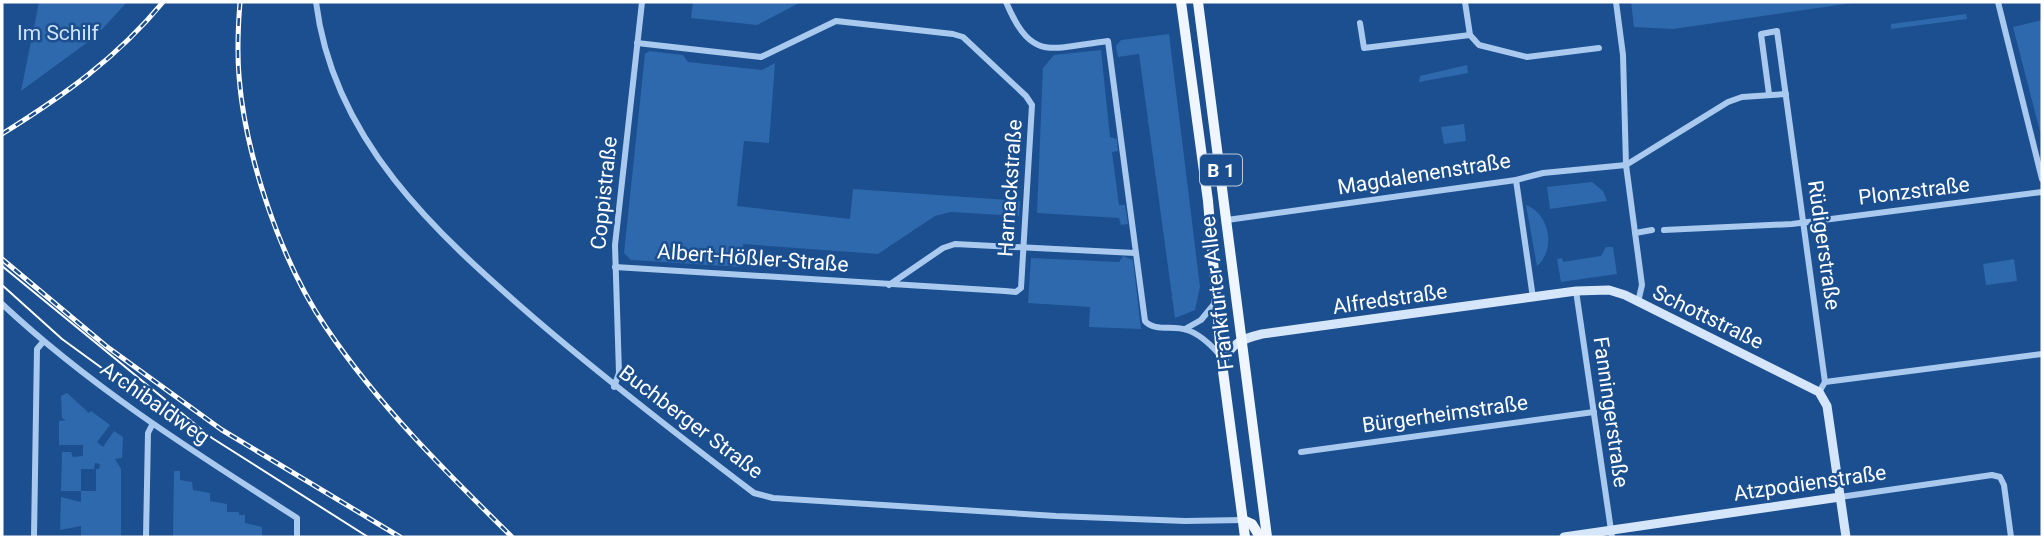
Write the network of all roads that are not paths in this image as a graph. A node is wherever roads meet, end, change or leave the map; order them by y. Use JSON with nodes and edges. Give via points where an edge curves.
{"nodes":[{"id":1,"x":316,"y":2,"type":"edge"},
{"id":2,"x":642,"y":2,"type":"edge"},
{"id":3,"x":1006,"y":2,"type":"edge"},
{"id":4,"x":1181,"y":2,"type":"edge"},
{"id":5,"x":1198,"y":2,"type":"edge"},
{"id":6,"x":1465,"y":2,"type":"edge"},
{"id":7,"x":1616,"y":2,"type":"edge"},
{"id":8,"x":1998,"y":2,"type":"edge"},
{"id":9,"x":1360,"y":23,"type":"dead end"},
{"id":10,"x":1470,"y":35,"type":"junction"},
{"id":11,"x":637,"y":43,"type":"junction"},
{"id":12,"x":1599,"y":48,"type":"dead end"},
{"id":13,"x":1769,"y":94,"type":"junction"},
{"id":14,"x":1786,"y":94,"type":"junction"},
{"id":15,"x":1626,"y":165,"type":"junction"},
{"id":16,"x":2042,"y":179,"type":"edge"},
{"id":17,"x":1516,"y":180,"type":"junction"},
{"id":18,"x":2042,"y":192,"type":"edge"},
{"id":19,"x":1227,"y":220,"type":"junction"},
{"id":20,"x":1803,"y":223,"type":"junction"},
{"id":21,"x":1652,"y":230,"type":"dead end"},
{"id":22,"x":1664,"y":230,"type":"dead end"},
{"id":23,"x":1635,"y":233,"type":"junction"},
{"id":24,"x":1024,"y":248,"type":"junction"},
{"id":25,"x":1135,"y":253,"type":"junction"},
{"id":26,"x":615,"y":267,"type":"junction"},
{"id":27,"x":889,"y":285,"type":"junction"},
{"id":28,"x":1021,"y":288,"type":"joint"},
{"id":29,"x":1576,"y":291,"type":"junction"},
{"id":30,"x":1533,"y":298,"type":"junction"},
{"id":31,"x":1216,"y":302,"type":"junction"},
{"id":32,"x":1638,"y":302,"type":"junction"},
{"id":33,"x":2,"y":304,"type":"edge"},
{"id":34,"x":1185,"y":329,"type":"junction"},
{"id":35,"x":1241,"y":339,"type":"junction"},
{"id":36,"x":43,"y":342,"type":"junction"},
{"id":37,"x":2042,"y":354,"type":"edge"},
{"id":38,"x":1221,"y":360,"type":"junction"},
{"id":39,"x":1825,"y":382,"type":"junction"},
{"id":40,"x":614,"y":387,"type":"junction"},
{"id":41,"x":1819,"y":392,"type":"junction"},
{"id":42,"x":1594,"y":412,"type":"junction"},
{"id":43,"x":152,"y":425,"type":"junction"},
{"id":44,"x":1301,"y":452,"type":"dead end"},
{"id":45,"x":1840,"y":497,"type":"junction"},
{"id":46,"x":1263,"y":505,"type":"junction"},
{"id":47,"x":1243,"y":520,"type":"junction"},
{"id":48,"x":1611,"y":534,"type":"edge"},
{"id":49,"x":34,"y":537,"type":"edge"},
{"id":50,"x":146,"y":537,"type":"edge"},
{"id":51,"x":296,"y":537,"type":"edge"},
{"id":52,"x":1245,"y":537,"type":"edge"},
{"id":53,"x":1251,"y":537,"type":"edge"},
{"id":54,"x":1260,"y":537,"type":"edge"},
{"id":55,"x":1268,"y":537,"type":"edge"},
{"id":56,"x":1564,"y":537,"type":"edge"},
{"id":57,"x":1846,"y":537,"type":"edge"},
{"id":58,"x":2011,"y":537,"type":"edge"}],
"edges":[{"from":1,"to":40,"type":"street","name":"Buchberger Straße","via":[[340,89],[366,141],[394,181],[454,248]]},
{"from":2,"to":11,"type":"street","name":"Coppistraße"},
{"from":3,"to":25,"type":"street","name":"Frankfurter Allee","via":[[1016,24],[1034,45],[1046,48],[1108,41]]},
{"from":4,"to":31,"type":"main road","name":"Frankfurter Allee","number":"B 1"},
{"from":5,"to":19,"type":"main road","name":"Frankfurter Allee","number":"B 1"},
{"from":6,"to":10,"type":"street"},
{"from":7,"to":15,"type":"street","via":[[1623,55]]},
{"from":8,"to":16,"type":"street"},
{"from":9,"to":10,"type":"street","via":[[1364,48]]},
{"from":10,"to":12,"type":"street","via":[[1479,45],[1519,56]]},
{"from":11,"to":24,"type":"street","name":"Harnackstraße","via":[[761,57],[824,24],[840,21],[963,37],[1032,105]]},
{"from":11,"to":26,"type":"street","name":"Coppistraße"},
{"from":13,"to":14,"type":"street"},
{"from":13,"to":14,"type":"street","name":"Rüdigerstraße","via":[[1761,34],[1777,30]]},
{"from":13,"to":15,"type":"street","via":[[1728,102]]},
{"from":14,"to":20,"type":"street","name":"Rüdigerstraße"},
{"from":15,"to":17,"type":"street","name":"Magdalenenstraße","via":[[1526,175]]},
{"from":15,"to":23,"type":"street"},
{"from":17,"to":19,"type":"street","name":"Magdalenenstraße"},
{"from":17,"to":30,"type":"street"},
{"from":18,"to":20,"type":"street","name":"Plonzstraße"},
{"from":19,"to":35,"type":"main road","name":"Frankfurter Allee","number":"B 1"},
{"from":20,"to":22,"type":"street","name":"Plonzstraße"},
{"from":20,"to":39,"type":"street","name":"Rüdigerstraße"},
{"from":21,"to":23,"type":"street"},
{"from":23,"to":32,"type":"street","via":[[1642,285]]},
{"from":24,"to":25,"type":"street"},
{"from":24,"to":27,"type":"street","via":[[952,244]]},
{"from":24,"to":28,"type":"street","name":"Harnackstraße"},
{"from":25,"to":34,"type":"street","name":"Frankfurter Allee","via":[[1147,325]]},
{"from":26,"to":27,"type":"street","name":"Albert-Hößler-Straße"},
{"from":26,"to":40,"type":"street","name":"Coppistraße","via":[[619,373]]},
{"from":27,"to":28,"type":"street","name":"Albert-Hößler-Straße","via":[[1016,292]]},
{"from":29,"to":30,"type":"street","name":"Alfredstraße"},
{"from":29,"to":32,"type":"street","name":"Schottstraße","via":[[1609,290]]},
{"from":29,"to":42,"type":"street","name":"Fanningerstraße"},
{"from":30,"to":35,"type":"street","name":"Alfredstraße"},
{"from":31,"to":34,"type":"street","name":"Frankfurter Allee","via":[[1201,320]]},
{"from":31,"to":38,"type":"main road","name":"Frankfurter Allee","number":"B 1"},
{"from":32,"to":41,"type":"street","name":"Schottstraße"},
{"from":33,"to":36,"type":"street","name":"Archibaldweg"},
{"from":34,"to":38,"type":"street","name":"Frankfurter Allee","via":[[1206,340]]},
{"from":35,"to":38,"type":"street"},
{"from":35,"to":46,"type":"main road","name":"Frankfurter Allee","number":"B 1"},
{"from":36,"to":43,"type":"street","name":"Archibaldweg"},
{"from":36,"to":49,"type":"street","via":[[37,349]]},
{"from":37,"to":39,"type":"street"},
{"from":38,"to":47,"type":"main road","name":"Frankfurter Allee","number":"B 1"},
{"from":39,"to":41,"type":"street"},
{"from":40,"to":47,"type":"street","name":"Buchberger Straße","via":[[764,497],[1185,522]]},
{"from":41,"to":45,"type":"street","via":[[1827,406]]},
{"from":42,"to":44,"type":"street","name":"Bürgerheimstraße"},
{"from":42,"to":48,"type":"street","name":"Fanningerstraße"},
{"from":43,"to":50,"type":"street","via":[[148,433]]},
{"from":43,"to":51,"type":"street","name":"Archibaldweg","via":[[297,518]]},
{"from":45,"to":48,"type":"street","name":"Atzpodienstraße"},
{"from":45,"to":57,"type":"street"},
{"from":45,"to":58,"type":"street","name":"Atzpodienstraße","via":[[1992,475],[2000,477],[2004,485]]},
{"from":46,"to":47,"type":"main road"},
{"from":46,"to":55,"type":"main road","name":"Frankfurter Allee","number":"B 1"},
{"from":47,"to":52,"type":"main road","name":"Frankfurter Allee","number":"B 1"},
{"from":47,"to":53,"type":"main road"},
{"from":47,"to":54,"type":"main road","via":[[1252,524]]},
{"from":48,"to":56,"type":"street","name":"Atzpodienstraße"}]}
